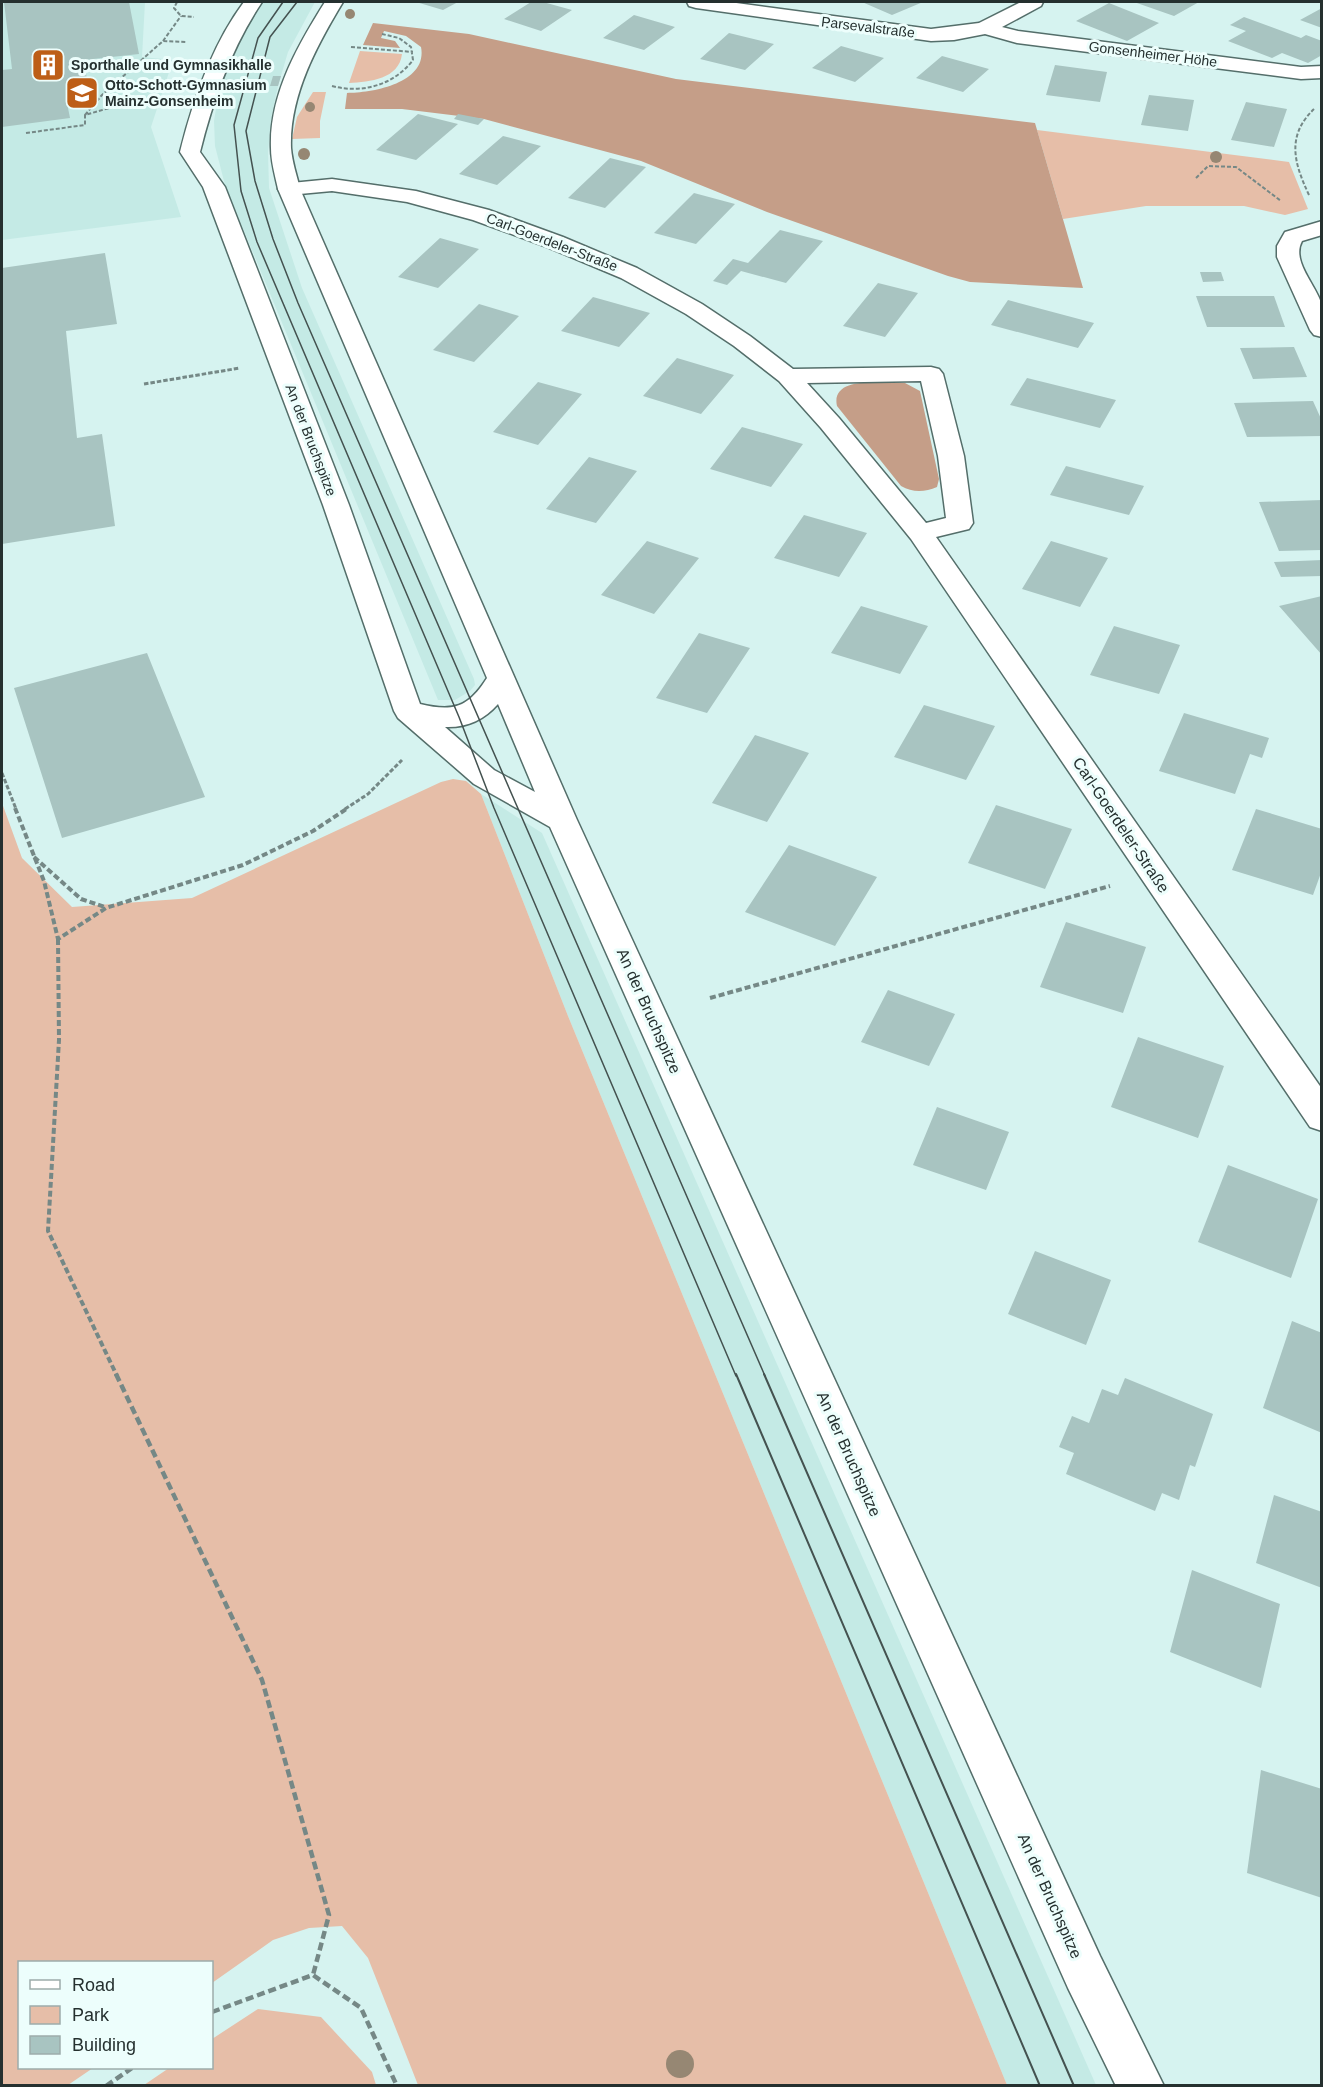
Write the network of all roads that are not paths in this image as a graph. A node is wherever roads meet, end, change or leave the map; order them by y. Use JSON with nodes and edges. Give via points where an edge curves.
{"nodes":[{"id":1,"x":253,"y":2,"type":"edge"},
{"id":2,"x":334,"y":2,"type":"edge"},
{"id":3,"x":696,"y":2,"type":"edge"},
{"id":4,"x":1034,"y":2,"type":"edge"},
{"id":5,"x":985,"y":28,"type":"junction"},
{"id":6,"x":1322,"y":72,"type":"edge"},
{"id":7,"x":289,"y":189,"type":"junction"},
{"id":8,"x":1322,"y":227,"type":"edge"},
{"id":9,"x":1322,"y":330,"type":"edge"},
{"id":10,"x":787,"y":376,"type":"junction"},
{"id":11,"x":920,"y":533,"type":"junction"},
{"id":12,"x":501,"y":678,"type":"junction"},
{"id":13,"x":408,"y":711,"type":"junction"},
{"id":14,"x":562,"y":820,"type":"junction"},
{"id":15,"x":1322,"y":1117,"type":"edge"},
{"id":16,"x":1141,"y":2085,"type":"edge"}],
"edges":[{"from":1,"to":13,"type":"main road","name":"An der Bruchspitze","via":[[223,53],[196,124],[190,152],[214,187],[339,515]]},
{"from":2,"to":7,"type":"main road","name":"An der Bruchspitze","via":[[311,38],[288,94],[281,145]]},
{"from":3,"to":5,"type":"main road","name":"Parsevalstraße","via":[[931,35]]},
{"from":4,"to":5,"type":"main road","name":"Parsevalstraße"},
{"from":5,"to":6,"type":"main road","name":"Gonsenheimer Höhe","via":[[1017,37],[1301,73]]},
{"from":7,"to":10,"type":"main road","name":"Carl-Goerdeler-Straße","via":[[332,185],[408,196],[481,214],[629,273],[694,309]]},
{"from":7,"to":12,"type":"main road","name":"An der Bruchspitze"},
{"from":8,"to":9,"type":"main road","via":[[1293,237],[1288,257]]},
{"from":10,"to":11,"type":"main road","name":"Carl-Goerdeler-Straße","via":[[831,423]]},
{"from":10,"to":11,"type":"main road","via":[[931,374],[951,456],[960,523]]},
{"from":11,"to":15,"type":"main road","name":"Carl-Goerdeler-Straße"},
{"from":12,"to":13,"type":"main road","via":[[476,712],[443,717]]},
{"from":12,"to":14,"type":"main road","name":"An der Bruchspitze"},
{"from":13,"to":14,"type":"main road","name":"An der Bruchspitze","via":[[484,777]]},
{"from":14,"to":16,"type":"main road","name":"An der Bruchspitze","via":[[1079,1961]]}]}
